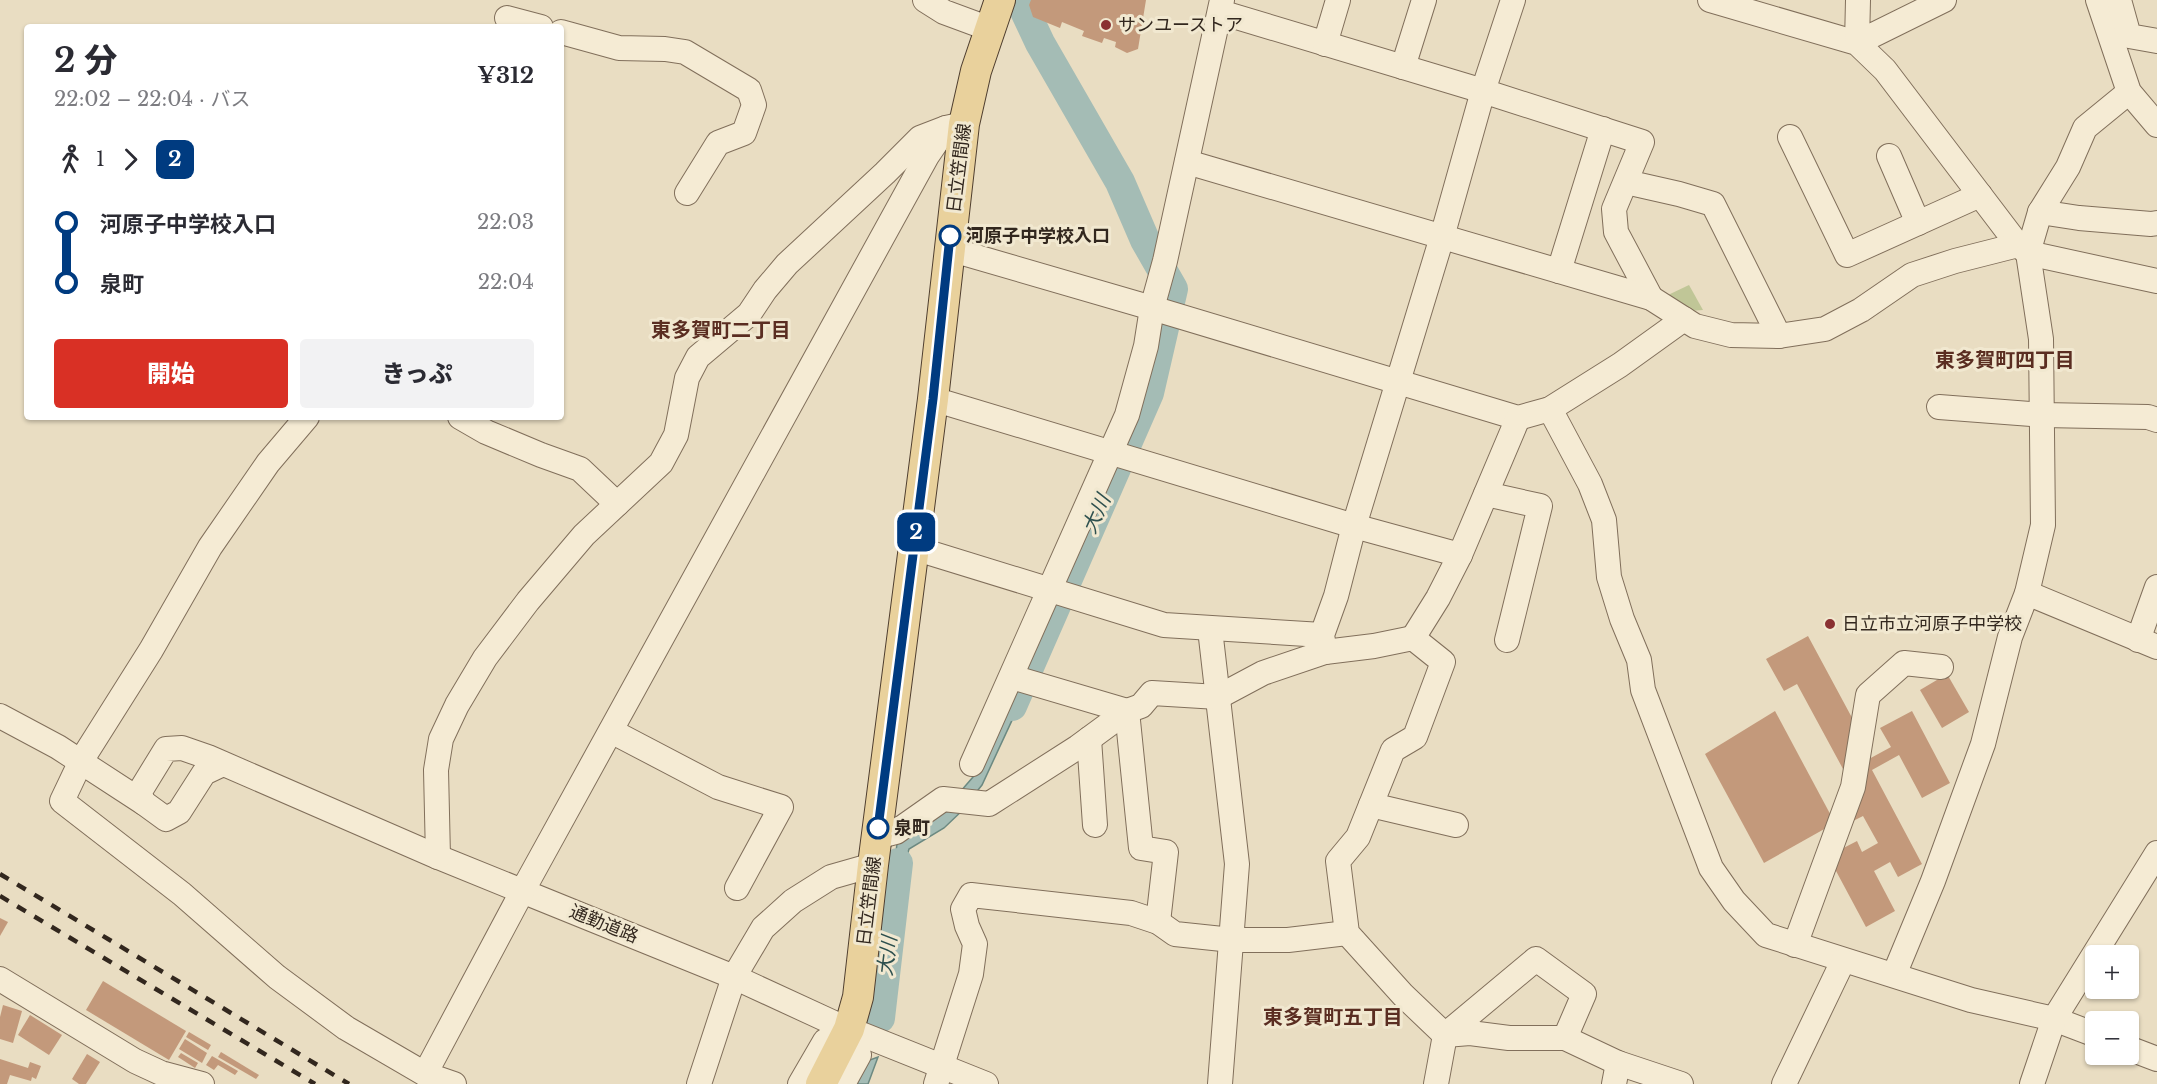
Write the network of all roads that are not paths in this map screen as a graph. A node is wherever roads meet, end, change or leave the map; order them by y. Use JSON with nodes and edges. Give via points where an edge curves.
{"nodes":[{"id":1,"x":925,"y":0,"type":"edge"},
{"id":2,"x":1000,"y":0,"type":"edge"},
{"id":3,"x":1338,"y":0,"type":"edge"},
{"id":4,"x":1424,"y":0,"type":"edge"},
{"id":5,"x":1513,"y":0,"type":"edge"},
{"id":6,"x":1710,"y":0,"type":"edge"},
{"id":7,"x":1858,"y":0,"type":"edge"},
{"id":8,"x":1944,"y":0,"type":"edge"},
{"id":9,"x":2098,"y":0,"type":"edge"},
{"id":10,"x":2119,"y":0,"type":"edge"},
{"id":11,"x":1736,"y":4,"type":"edge"},
{"id":12,"x":1221,"y":6,"type":"edge"},
{"id":13,"x":508,"y":15,"type":"edge"},
{"id":14,"x":533,"y":24,"type":"edge"},
{"id":15,"x":990,"y":30,"type":"junction"},
{"id":16,"x":564,"y":33,"type":"edge"},
{"id":17,"x":2157,"y":41,"type":"edge"},
{"id":18,"x":1857,"y":43,"type":"junction"},
{"id":19,"x":1325,"y":44,"type":"junction"},
{"id":20,"x":1403,"y":67,"type":"junction"},
{"id":21,"x":1483,"y":91,"type":"junction"},
{"id":22,"x":2129,"y":92,"type":"junction"},
{"id":23,"x":2157,"y":125,"type":"edge"},
{"id":24,"x":955,"y":126,"type":"junction"},
{"id":25,"x":1603,"y":129,"type":"junction"},
{"id":26,"x":1790,"y":137,"type":"dead end"},
{"id":27,"x":1889,"y":156,"type":"dead end"},
{"id":28,"x":1187,"y":162,"type":"junction"},
{"id":29,"x":1626,"y":182,"type":"junction"},
{"id":30,"x":687,"y":193,"type":"dead end"},
{"id":31,"x":1980,"y":195,"type":"junction"},
{"id":32,"x":2040,"y":212,"type":"junction"},
{"id":33,"x":1918,"y":223,"type":"junction"},
{"id":34,"x":2157,"y":223,"type":"edge"},
{"id":35,"x":1442,"y":237,"type":"junction"},
{"id":36,"x":949,"y":249,"type":"junction"},
{"id":37,"x":2023,"y":249,"type":"junction"},
{"id":38,"x":1559,"y":271,"type":"junction"},
{"id":39,"x":2157,"y":281,"type":"edge"},
{"id":40,"x":1652,"y":298,"type":"junction"},
{"id":41,"x":1162,"y":311,"type":"junction"},
{"id":42,"x":1684,"y":320,"type":"junction"},
{"id":43,"x":1779,"y":336,"type":"junction"},
{"id":44,"x":1398,"y":381,"type":"junction"},
{"id":45,"x":933,"y":399,"type":"junction"},
{"id":46,"x":1939,"y":407,"type":"dead end"},
{"id":47,"x":1550,"y":409,"type":"junction"},
{"id":48,"x":2043,"y":415,"type":"junction"},
{"id":49,"x":1518,"y":418,"type":"junction"},
{"id":50,"x":304,"y":420,"type":"edge"},
{"id":51,"x":465,"y":420,"type":"edge"},
{"id":52,"x":2157,"y":420,"type":"edge"},
{"id":53,"x":1119,"y":454,"type":"junction"},
{"id":54,"x":1486,"y":494,"type":"junction"},
{"id":55,"x":617,"y":504,"type":"junction"},
{"id":56,"x":1354,"y":526,"type":"junction"},
{"id":57,"x":914,"y":548,"type":"junction"},
{"id":58,"x":1460,"y":555,"type":"junction"},
{"id":59,"x":2157,"y":587,"type":"edge"},
{"id":60,"x":1058,"y":593,"type":"junction"},
{"id":61,"x":2027,"y":594,"type":"junction"},
{"id":62,"x":1210,"y":629,"type":"junction"},
{"id":63,"x":1413,"y":638,"type":"junction"},
{"id":64,"x":1507,"y":640,"type":"dead end"},
{"id":65,"x":2147,"y":643,"type":"edge"},
{"id":66,"x":1323,"y":644,"type":"junction"},
{"id":67,"x":1941,"y":667,"type":"dead end"},
{"id":68,"x":1019,"y":680,"type":"junction"},
{"id":69,"x":1218,"y":697,"type":"junction"},
{"id":70,"x":1127,"y":711,"type":"junction"},
{"id":71,"x":0,"y":716,"type":"edge"},
{"id":72,"x":610,"y":731,"type":"junction"},
{"id":73,"x":1089,"y":739,"type":"junction"},
{"id":74,"x":81,"y":761,"type":"junction"},
{"id":75,"x":223,"y":764,"type":"junction"},
{"id":76,"x":972,"y":764,"type":"dead end"},
{"id":77,"x":144,"y":803,"type":"junction"},
{"id":78,"x":1371,"y":805,"type":"junction"},
{"id":79,"x":1095,"y":825,"type":"dead end"},
{"id":80,"x":1456,"y":825,"type":"dead end"},
{"id":81,"x":875,"y":851,"type":"junction"},
{"id":82,"x":2157,"y":853,"type":"edge"},
{"id":83,"x":438,"y":857,"type":"junction"},
{"id":84,"x":737,"y":888,"type":"dead end"},
{"id":85,"x":523,"y":890,"type":"junction"},
{"id":86,"x":1158,"y":922,"type":"junction"},
{"id":87,"x":1347,"y":933,"type":"junction"},
{"id":88,"x":1232,"y":940,"type":"junction"},
{"id":89,"x":1795,"y":945,"type":"junction"},
{"id":90,"x":1843,"y":961,"type":"junction"},
{"id":91,"x":1894,"y":975,"type":"junction"},
{"id":92,"x":735,"y":977,"type":"junction"},
{"id":93,"x":2,"y":982,"type":"edge"},
{"id":94,"x":2054,"y":1019,"type":"junction"},
{"id":95,"x":849,"y":1029,"type":"junction"},
{"id":96,"x":2085,"y":1031,"type":"edge"},
{"id":97,"x":1445,"y":1035,"type":"junction"},
{"id":98,"x":1565,"y":1038,"type":"junction"},
{"id":99,"x":2139,"y":1052,"type":"edge"},
{"id":100,"x":2157,"y":1059,"type":"edge"},
{"id":101,"x":1616,"y":1073,"type":"edge"},
{"id":102,"x":425,"y":1074,"type":"junction"},
{"id":103,"x":938,"y":1074,"type":"edge"},
{"id":104,"x":202,"y":1084,"type":"edge"},
{"id":105,"x":454,"y":1084,"type":"edge"},
{"id":106,"x":699,"y":1084,"type":"edge"},
{"id":107,"x":800,"y":1084,"type":"edge"},
{"id":108,"x":821,"y":1084,"type":"edge"},
{"id":109,"x":843,"y":1084,"type":"edge"},
{"id":110,"x":986,"y":1084,"type":"edge"},
{"id":111,"x":1220,"y":1084,"type":"edge"},
{"id":112,"x":1436,"y":1084,"type":"edge"},
{"id":113,"x":1681,"y":1084,"type":"edge"},
{"id":114,"x":1784,"y":1084,"type":"edge"},
{"id":115,"x":2032,"y":1084,"type":"edge"}],
"edges":[{"from":1,"to":15,"type":"street"},
{"from":2,"to":15,"type":"main road","name":"日立笠間線"},
{"from":3,"to":19,"type":"street"},
{"from":4,"to":20,"type":"street"},
{"from":5,"to":21,"type":"street"},
{"from":6,"to":11,"type":"street"},
{"from":7,"to":18,"type":"street"},
{"from":8,"to":18,"type":"street"},
{"from":9,"to":22,"type":"street"},
{"from":10,"to":17,"type":"street","via":[[2129,36]]},
{"from":11,"to":18,"type":"street"},
{"from":12,"to":19,"type":"street"},
{"from":12,"to":28,"type":"street"},
{"from":13,"to":14,"type":"street"},
{"from":15,"to":24,"type":"main road","name":"日立笠間線"},
{"from":16,"to":30,"type":"street","via":[[619,48],[685,52],[749,90],[754,105],[744,133],[718,143]]},
{"from":18,"to":31,"type":"street","via":[[1885,70]]},
{"from":19,"to":20,"type":"street"},
{"from":20,"to":21,"type":"street"},
{"from":21,"to":25,"type":"street"},
{"from":21,"to":35,"type":"street"},
{"from":22,"to":23,"type":"street"},
{"from":22,"to":32,"type":"street","via":[[2085,128],[2068,167]]},
{"from":24,"to":36,"type":"main road","name":"日立笠間線"},
{"from":24,"to":55,"type":"street","via":[[920,138],[787,264],[749,314],[698,357],[687,378],[676,435],[661,463]]},
{"from":24,"to":72,"type":"street","via":[[927,156]]},
{"from":25,"to":29,"type":"street","via":[[1642,142]]},
{"from":25,"to":38,"type":"street"},
{"from":26,"to":33,"type":"street","via":[[1847,255]]},
{"from":27,"to":33,"type":"street"},
{"from":28,"to":35,"type":"street"},
{"from":28,"to":41,"type":"street","via":[[1162,270]]},
{"from":29,"to":40,"type":"street","via":[[1614,209],[1616,232]]},
{"from":29,"to":43,"type":"street","via":[[1713,204]]},
{"from":31,"to":33,"type":"street"},
{"from":31,"to":37,"type":"street"},
{"from":32,"to":34,"type":"street"},
{"from":32,"to":37,"type":"street"},
{"from":35,"to":38,"type":"street"},
{"from":35,"to":44,"type":"street"},
{"from":36,"to":41,"type":"street"},
{"from":36,"to":45,"type":"main road","name":"日立笠間線"},
{"from":37,"to":39,"type":"street"},
{"from":37,"to":43,"type":"street","via":[[1955,261],[1912,275],[1825,329]]},
{"from":37,"to":48,"type":"street","via":[[2041,339]]},
{"from":38,"to":40,"type":"street"},
{"from":40,"to":42,"type":"street"},
{"from":41,"to":44,"type":"street"},
{"from":41,"to":53,"type":"street","via":[[1146,346]]},
{"from":42,"to":43,"type":"street","via":[[1731,335]]},
{"from":42,"to":47,"type":"street"},
{"from":44,"to":49,"type":"street"},
{"from":44,"to":56,"type":"street"},
{"from":45,"to":53,"type":"street"},
{"from":45,"to":57,"type":"main road","name":"日立笠間線"},
{"from":46,"to":48,"type":"street"},
{"from":47,"to":49,"type":"street"},
{"from":47,"to":89,"type":"street","via":[[1590,484],[1604,520],[1609,577],[1640,660],[1643,690],[1711,868],[1734,901],[1767,935]]},
{"from":48,"to":52,"type":"street"},
{"from":48,"to":61,"type":"street","via":[[2043,525]]},
{"from":49,"to":54,"type":"street"},
{"from":50,"to":74,"type":"street","via":[[268,463],[210,548]]},
{"from":51,"to":55,"type":"street","via":[[580,469]]},
{"from":53,"to":56,"type":"street"},
{"from":53,"to":60,"type":"street"},
{"from":54,"to":58,"type":"street"},
{"from":54,"to":64,"type":"street","via":[[1540,506]]},
{"from":55,"to":83,"type":"street","via":[[584,535],[528,602],[485,658],[457,705],[441,739],[436,770]]},
{"from":56,"to":58,"type":"street"},
{"from":56,"to":66,"type":"street"},
{"from":57,"to":60,"type":"street"},
{"from":57,"to":81,"type":"main road","name":"日立笠間線"},
{"from":58,"to":63,"type":"street"},
{"from":59,"to":65,"type":"street"},
{"from":60,"to":62,"type":"street","via":[[1164,625]]},
{"from":60,"to":68,"type":"street"},
{"from":61,"to":65,"type":"street"},
{"from":61,"to":91,"type":"street","via":[[2010,637],[1983,744]]},
{"from":62,"to":66,"type":"street"},
{"from":62,"to":69,"type":"street"},
{"from":63,"to":66,"type":"street","via":[[1374,646]]},
{"from":63,"to":78,"type":"street","via":[[1443,662],[1415,737],[1393,750]]},
{"from":66,"to":69,"type":"street"},
{"from":67,"to":89,"type":"street","via":[[1904,663],[1868,695],[1853,787]]},
{"from":68,"to":70,"type":"street"},
{"from":68,"to":76,"type":"street"},
{"from":69,"to":70,"type":"street","via":[[1152,693],[1141,706]]},
{"from":69,"to":88,"type":"street","via":[[1237,864]]},
{"from":70,"to":73,"type":"street"},
{"from":70,"to":86,"type":"street","via":[[1141,848],[1166,852]]},
{"from":71,"to":74,"type":"street"},
{"from":72,"to":84,"type":"street","via":[[718,787],[781,807]]},
{"from":72,"to":85,"type":"street"},
{"from":73,"to":79,"type":"street"},
{"from":73,"to":81,"type":"street","via":[[988,804],[943,799]]},
{"from":74,"to":77,"type":"street"},
{"from":74,"to":102,"type":"street","via":[[62,801],[182,894],[277,977],[346,1028]]},
{"from":75,"to":77,"type":"street","via":[[204,773],[179,812],[166,819]]},
{"from":75,"to":77,"type":"street","name":"通勤道路","via":[[182,748],[166,749],[139,793]]},
{"from":75,"to":83,"type":"street","name":"通勤道路"},
{"from":78,"to":80,"type":"street"},
{"from":78,"to":87,"type":"street","via":[[1358,837],[1338,861]]},
{"from":81,"to":92,"type":"street","via":[[793,901],[763,928]]},
{"from":81,"to":95,"type":"main road","name":"日立笠間線","via":[[858,997]]},
{"from":82,"to":94,"type":"street"},
{"from":83,"to":85,"type":"street","name":"通勤道路"},
{"from":85,"to":92,"type":"street","name":"通勤道路"},
{"from":85,"to":102,"type":"street"},
{"from":86,"to":88,"type":"street","via":[[1175,934]]},
{"from":86,"to":103,"type":"street","via":[[1131,913],[971,895],[963,909],[975,944],[971,974]]},
{"from":87,"to":88,"type":"street","via":[[1288,940]]},
{"from":87,"to":97,"type":"street"},
{"from":88,"to":111,"type":"street"},
{"from":89,"to":90,"type":"street"},
{"from":90,"to":91,"type":"street"},
{"from":90,"to":114,"type":"street"},
{"from":91,"to":94,"type":"street","via":[[1971,1000]]},
{"from":92,"to":95,"type":"street","name":"通勤道路"},
{"from":92,"to":106,"type":"street"},
{"from":93,"to":104,"type":"street","via":[[135,1061]]},
{"from":94,"to":96,"type":"street"},
{"from":94,"to":115,"type":"street"},
{"from":95,"to":103,"type":"street","name":"通勤道路"},
{"from":95,"to":107,"type":"street","via":[[825,1041]]},
{"from":95,"to":108,"type":"main road","name":"日立笠間線"},
{"from":95,"to":109,"type":"street","via":[[859,1055]]},
{"from":97,"to":98,"type":"street"},
{"from":97,"to":98,"type":"street","via":[[1536,960],[1584,994]]},
{"from":97,"to":112,"type":"street"},
{"from":98,"to":101,"type":"street"},
{"from":99,"to":100,"type":"street"},
{"from":101,"to":113,"type":"street"},
{"from":102,"to":105,"type":"street"},
{"from":103,"to":110,"type":"street","name":"通勤道路"}]}
